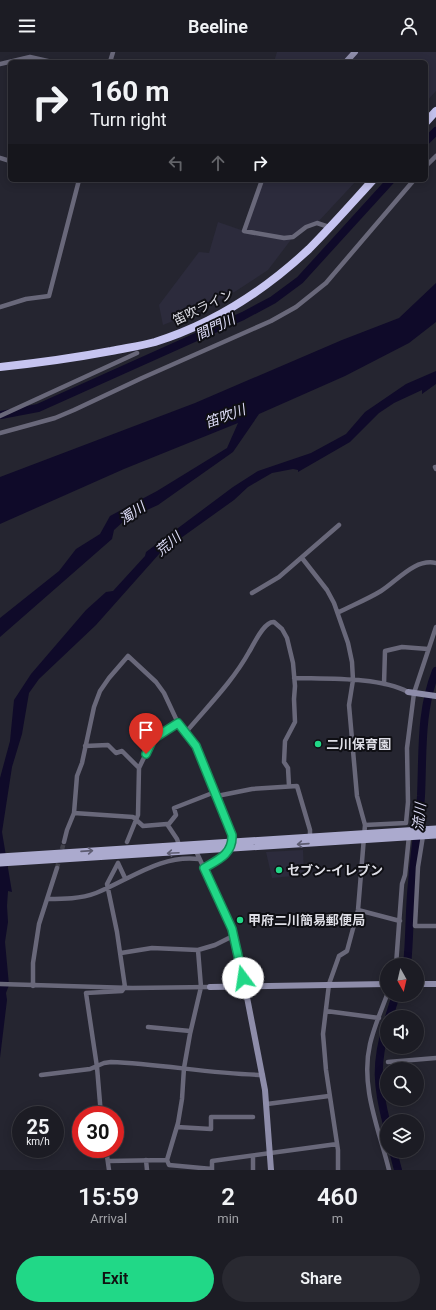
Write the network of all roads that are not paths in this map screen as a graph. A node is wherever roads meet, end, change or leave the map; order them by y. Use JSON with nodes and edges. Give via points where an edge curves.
{"nodes":[{"id":1,"x":355,"y":52,"type":"edge"},
{"id":2,"x":17,"y":60,"type":"edge"},
{"id":3,"x":43,"y":60,"type":"edge"},
{"id":4,"x":348,"y":60,"type":"edge"},
{"id":5,"x":436,"y":111,"type":"edge"},
{"id":6,"x":428,"y":120,"type":"edge"},
{"id":7,"x":436,"y":156,"type":"edge"},
{"id":8,"x":428,"y":164,"type":"edge"},
{"id":9,"x":78,"y":182,"type":"edge"},
{"id":10,"x":261,"y":182,"type":"edge"},
{"id":11,"x":371,"y":182,"type":"edge"},
{"id":12,"x":412,"y":182,"type":"edge"},
{"id":13,"x":329,"y":227,"type":"junction"},
{"id":14,"x":0,"y":308,"type":"edge"},
{"id":15,"x":137,"y":354,"type":"dead end"},
{"id":16,"x":0,"y":367,"type":"edge"},
{"id":17,"x":0,"y":416,"type":"edge"},
{"id":18,"x":0,"y":433,"type":"edge"},
{"id":19,"x":339,"y":525,"type":"dead end"},
{"id":20,"x":302,"y":558,"type":"junction"},
{"id":21,"x":436,"y":563,"type":"edge"},
{"id":22,"x":252,"y":593,"type":"dead end"},
{"id":23,"x":339,"y":612,"type":"junction"},
{"id":24,"x":436,"y":627,"type":"edge"},
{"id":25,"x":428,"y":649,"type":"junction"},
{"id":26,"x":294,"y":678,"type":"junction"},
{"id":27,"x":352,"y":680,"type":"junction"},
{"id":28,"x":384,"y":684,"type":"junction"},
{"id":29,"x":414,"y":693,"type":"junction"},
{"id":30,"x":435,"y":696,"type":"edge"},
{"id":31,"x":178,"y":723,"type":"junction"},
{"id":32,"x":186,"y":732,"type":"junction"},
{"id":33,"x":85,"y":746,"type":"junction"},
{"id":34,"x":140,"y":768,"type":"junction"},
{"id":35,"x":289,"y":786,"type":"junction"},
{"id":36,"x":216,"y":794,"type":"junction"},
{"id":37,"x":74,"y":813,"type":"junction"},
{"id":38,"x":136,"y":820,"type":"junction"},
{"id":39,"x":168,"y":825,"type":"junction"},
{"id":40,"x":365,"y":825,"type":"junction"},
{"id":41,"x":436,"y":829,"type":"edge"},
{"id":42,"x":410,"y":834,"type":"junction"},
{"id":43,"x":421,"y":834,"type":"junction"},
{"id":44,"x":436,"y":835,"type":"edge"},
{"id":45,"x":310,"y":837,"type":"junction"},
{"id":46,"x":364,"y":837,"type":"junction"},
{"id":47,"x":232,"y":841,"type":"junction"},
{"id":48,"x":64,"y":842,"type":"tunnel mouth"},
{"id":49,"x":127,"y":842,"type":"dead end"},
{"id":50,"x":178,"y":845,"type":"junction"},
{"id":51,"x":229,"y":849,"type":"junction"},
{"id":52,"x":196,"y":851,"type":"junction"},
{"id":53,"x":0,"y":857,"type":"edge"},
{"id":54,"x":47,"y":857,"type":"junction"},
{"id":55,"x":199,"y":859,"type":"junction"},
{"id":56,"x":0,"y":863,"type":"edge"},
{"id":57,"x":56,"y":868,"type":"tunnel mouth"},
{"id":58,"x":204,"y":868,"type":"junction"},
{"id":59,"x":125,"y":878,"type":"junction"},
{"id":60,"x":108,"y":887,"type":"junction"},
{"id":61,"x":47,"y":899,"type":"junction"},
{"id":62,"x":358,"y":910,"type":"junction"},
{"id":63,"x":400,"y":921,"type":"junction"},
{"id":64,"x":436,"y":926,"type":"edge"},
{"id":65,"x":233,"y":936,"type":"junction"},
{"id":66,"x":198,"y":950,"type":"junction"},
{"id":67,"x":121,"y":953,"type":"junction"},
{"id":68,"x":397,"y":958,"type":"edge"},
{"id":69,"x":0,"y":984,"type":"edge"},
{"id":70,"x":329,"y":984,"type":"junction"},
{"id":71,"x":380,"y":984,"type":"edge"},
{"id":72,"x":424,"y":984,"type":"edge"},
{"id":73,"x":436,"y":984,"type":"edge"},
{"id":74,"x":31,"y":985,"type":"junction"},
{"id":75,"x":125,"y":987,"type":"junction"},
{"id":76,"x":201,"y":987,"type":"junction"},
{"id":77,"x":210,"y":987,"type":"joint"},
{"id":78,"x":245,"y":987,"type":"junction"},
{"id":79,"x":385,"y":1002,"type":"edge"},
{"id":80,"x":326,"y":1011,"type":"junction"},
{"id":81,"x":379,"y":1018,"type":"junction"},
{"id":82,"x":148,"y":1027,"type":"dead end"},
{"id":83,"x":190,"y":1031,"type":"junction"},
{"id":84,"x":436,"y":1058,"type":"edge"},
{"id":85,"x":388,"y":1062,"type":"dead end"},
{"id":86,"x":97,"y":1067,"type":"junction"},
{"id":87,"x":184,"y":1068,"type":"junction"},
{"id":88,"x":41,"y":1075,"type":"dead end"},
{"id":89,"x":263,"y":1075,"type":"junction"},
{"id":90,"x":329,"y":1096,"type":"junction"},
{"id":91,"x":267,"y":1104,"type":"junction"},
{"id":92,"x":100,"y":1106,"type":"edge"},
{"id":93,"x":253,"y":1117,"type":"dead end"},
{"id":94,"x":177,"y":1127,"type":"junction"},
{"id":95,"x":337,"y":1144,"type":"junction"},
{"id":96,"x":270,"y":1154,"type":"junction"},
{"id":97,"x":253,"y":1156,"type":"junction"},
{"id":98,"x":108,"y":1158,"type":"edge"},
{"id":99,"x":146,"y":1160,"type":"junction"},
{"id":100,"x":167,"y":1160,"type":"junction"},
{"id":101,"x":108,"y":1161,"type":"junction"},
{"id":102,"x":109,"y":1170,"type":"edge"},
{"id":103,"x":147,"y":1170,"type":"edge"},
{"id":104,"x":212,"y":1170,"type":"edge"},
{"id":105,"x":253,"y":1170,"type":"edge"},
{"id":106,"x":271,"y":1170,"type":"edge"},
{"id":107,"x":338,"y":1170,"type":"edge"},
{"id":108,"x":389,"y":1170,"type":"edge"}],
"edges":[{"from":1,"to":4,"type":"street"},
{"from":2,"to":3,"type":"street","via":[[30,57]]},
{"from":5,"to":6,"type":"highway"},
{"from":7,"to":8,"type":"street"},
{"from":9,"to":14,"type":"street","via":[[49,296],[26,299]]},
{"from":10,"to":13,"type":"street","via":[[244,231],[284,238],[293,237],[306,227],[317,223]]},
{"from":11,"to":13,"type":"highway","name":"笛吹ライン"},
{"from":12,"to":18,"type":"street","via":[[326,283],[296,307],[271,321],[74,410],[55,418]]},
{"from":13,"to":16,"type":"highway","name":"笛吹ライン","via":[[309,248],[255,293],[237,305],[170,336],[140,346],[86,356]]},
{"from":15,"to":17,"type":"street"},
{"from":19,"to":20,"type":"street"},
{"from":20,"to":22,"type":"street","via":[[279,577]]},
{"from":20,"to":23,"type":"street","via":[[327,590]]},
{"from":21,"to":23,"type":"street","via":[[424,563],[413,568],[382,590]]},
{"from":23,"to":27,"type":"street","via":[[350,651]]},
{"from":24,"to":25,"type":"street"},
{"from":25,"to":28,"type":"street","via":[[395,647],[385,651]]},
{"from":25,"to":29,"type":"street"},
{"from":26,"to":27,"type":"street"},
{"from":26,"to":32,"type":"street","via":[[287,638],[279,626],[271,622],[253,643],[223,689]]},
{"from":26,"to":35,"type":"street","via":[[295,722],[284,741],[284,762],[288,768]]},
{"from":27,"to":28,"type":"street"},
{"from":27,"to":40,"type":"street","via":[[349,705],[357,796]]},
{"from":28,"to":29,"type":"street"},
{"from":29,"to":30,"type":"street"},
{"from":29,"to":40,"type":"street","via":[[408,748],[406,822]]},
{"from":31,"to":32,"type":"street"},
{"from":31,"to":33,"type":"street","via":[[156,682],[128,656],[100,691]]},
{"from":31,"to":34,"type":"street","via":[[153,739]]},
{"from":32,"to":36,"type":"street","via":[[196,746]]},
{"from":33,"to":34,"type":"street","via":[[108,745],[116,753],[122,751]]},
{"from":33,"to":37,"type":"street","via":[[77,776]]},
{"from":34,"to":38,"type":"street"},
{"from":35,"to":36,"type":"street"},
{"from":35,"to":45,"type":"street","via":[[297,786]]},
{"from":36,"to":39,"type":"street","via":[[174,808],[176,815]]},
{"from":36,"to":47,"type":"street"},
{"from":37,"to":38,"type":"street","via":[[129,816]]},
{"from":37,"to":48,"type":"street"},
{"from":38,"to":39,"type":"street","via":[[143,826]]},
{"from":38,"to":49,"type":"street"},
{"from":39,"to":50,"type":"street"},
{"from":40,"to":46,"type":"street"},
{"from":41,"to":43,"type":"main road"},
{"from":42,"to":43,"type":"main road"},
{"from":42,"to":46,"type":"main road"},
{"from":42,"to":63,"type":"street","via":[[402,884]]},
{"from":43,"to":44,"type":"main road"},
{"from":43,"to":64,"type":"street","via":[[415,926]]},
{"from":45,"to":46,"type":"main road"},
{"from":45,"to":47,"type":"main road"},
{"from":46,"to":51,"type":"main road","one_way":true},
{"from":46,"to":62,"type":"street"},
{"from":47,"to":50,"type":"main road"},
{"from":47,"to":51,"type":"street"},
{"from":54,"to":50,"type":"main road","one_way":true},
{"from":51,"to":52,"type":"main road"},
{"from":51,"to":58,"type":"street","via":[[225,856]]},
{"from":52,"to":54,"type":"main road","one_way":true},
{"from":52,"to":55,"type":"street"},
{"from":53,"to":54,"type":"main road"},
{"from":54,"to":56,"type":"main road"},
{"from":55,"to":58,"type":"street"},
{"from":55,"to":59,"type":"street","via":[[155,865]]},
{"from":57,"to":61,"type":"street"},
{"from":58,"to":65,"type":"street"},
{"from":59,"to":60,"type":"street"},
{"from":59,"to":60,"type":"street","via":[[118,863],[107,884]]},
{"from":60,"to":61,"type":"street","via":[[77,898]]},
{"from":60,"to":67,"type":"street"},
{"from":61,"to":74,"type":"street","via":[[39,924]]},
{"from":62,"to":63,"type":"street"},
{"from":62,"to":70,"type":"street","via":[[347,951],[339,956]]},
{"from":63,"to":68,"type":"street"},
{"from":65,"to":66,"type":"street"},
{"from":65,"to":78,"type":"street"},
{"from":66,"to":67,"type":"street","via":[[152,948]]},
{"from":66,"to":76,"type":"street"},
{"from":67,"to":75,"type":"street"},
{"from":69,"to":74,"type":"street"},
{"from":70,"to":71,"type":"street"},
{"from":70,"to":78,"type":"street"},
{"from":70,"to":80,"type":"street"},
{"from":72,"to":73,"type":"street"},
{"from":74,"to":75,"type":"street"},
{"from":75,"to":76,"type":"street"},
{"from":75,"to":86,"type":"street","via":[[122,991],[86,993]]},
{"from":76,"to":77,"type":"street"},
{"from":76,"to":83,"type":"street"},
{"from":77,"to":78,"type":"street"},
{"from":78,"to":89,"type":"street"},
{"from":79,"to":81,"type":"street"},
{"from":80,"to":81,"type":"street"},
{"from":80,"to":90,"type":"street","via":[[323,1043]]},
{"from":81,"to":108,"type":"street","via":[[368,1055],[368,1088]]},
{"from":82,"to":83,"type":"street"},
{"from":83,"to":87,"type":"street"},
{"from":84,"to":85,"type":"street"},
{"from":86,"to":87,"type":"street","via":[[112,1062]]},
{"from":86,"to":88,"type":"street"},
{"from":86,"to":92,"type":"street"},
{"from":87,"to":89,"type":"street","via":[[222,1074]]},
{"from":87,"to":94,"type":"street"},
{"from":89,"to":91,"type":"street"},
{"from":90,"to":91,"type":"street"},
{"from":90,"to":95,"type":"street"},
{"from":91,"to":96,"type":"street"},
{"from":93,"to":94,"type":"street","via":[[211,1117],[211,1129]]},
{"from":94,"to":100,"type":"street"},
{"from":95,"to":96,"type":"street"},
{"from":95,"to":107,"type":"street"},
{"from":96,"to":97,"type":"street"},
{"from":96,"to":106,"type":"street"},
{"from":97,"to":104,"type":"street","via":[[212,1161]]},
{"from":97,"to":105,"type":"street"},
{"from":98,"to":101,"type":"street"},
{"from":99,"to":100,"type":"street"},
{"from":99,"to":101,"type":"street"},
{"from":99,"to":103,"type":"street"},
{"from":100,"to":104,"type":"street","via":[[169,1165]]},
{"from":101,"to":102,"type":"street"}]}
